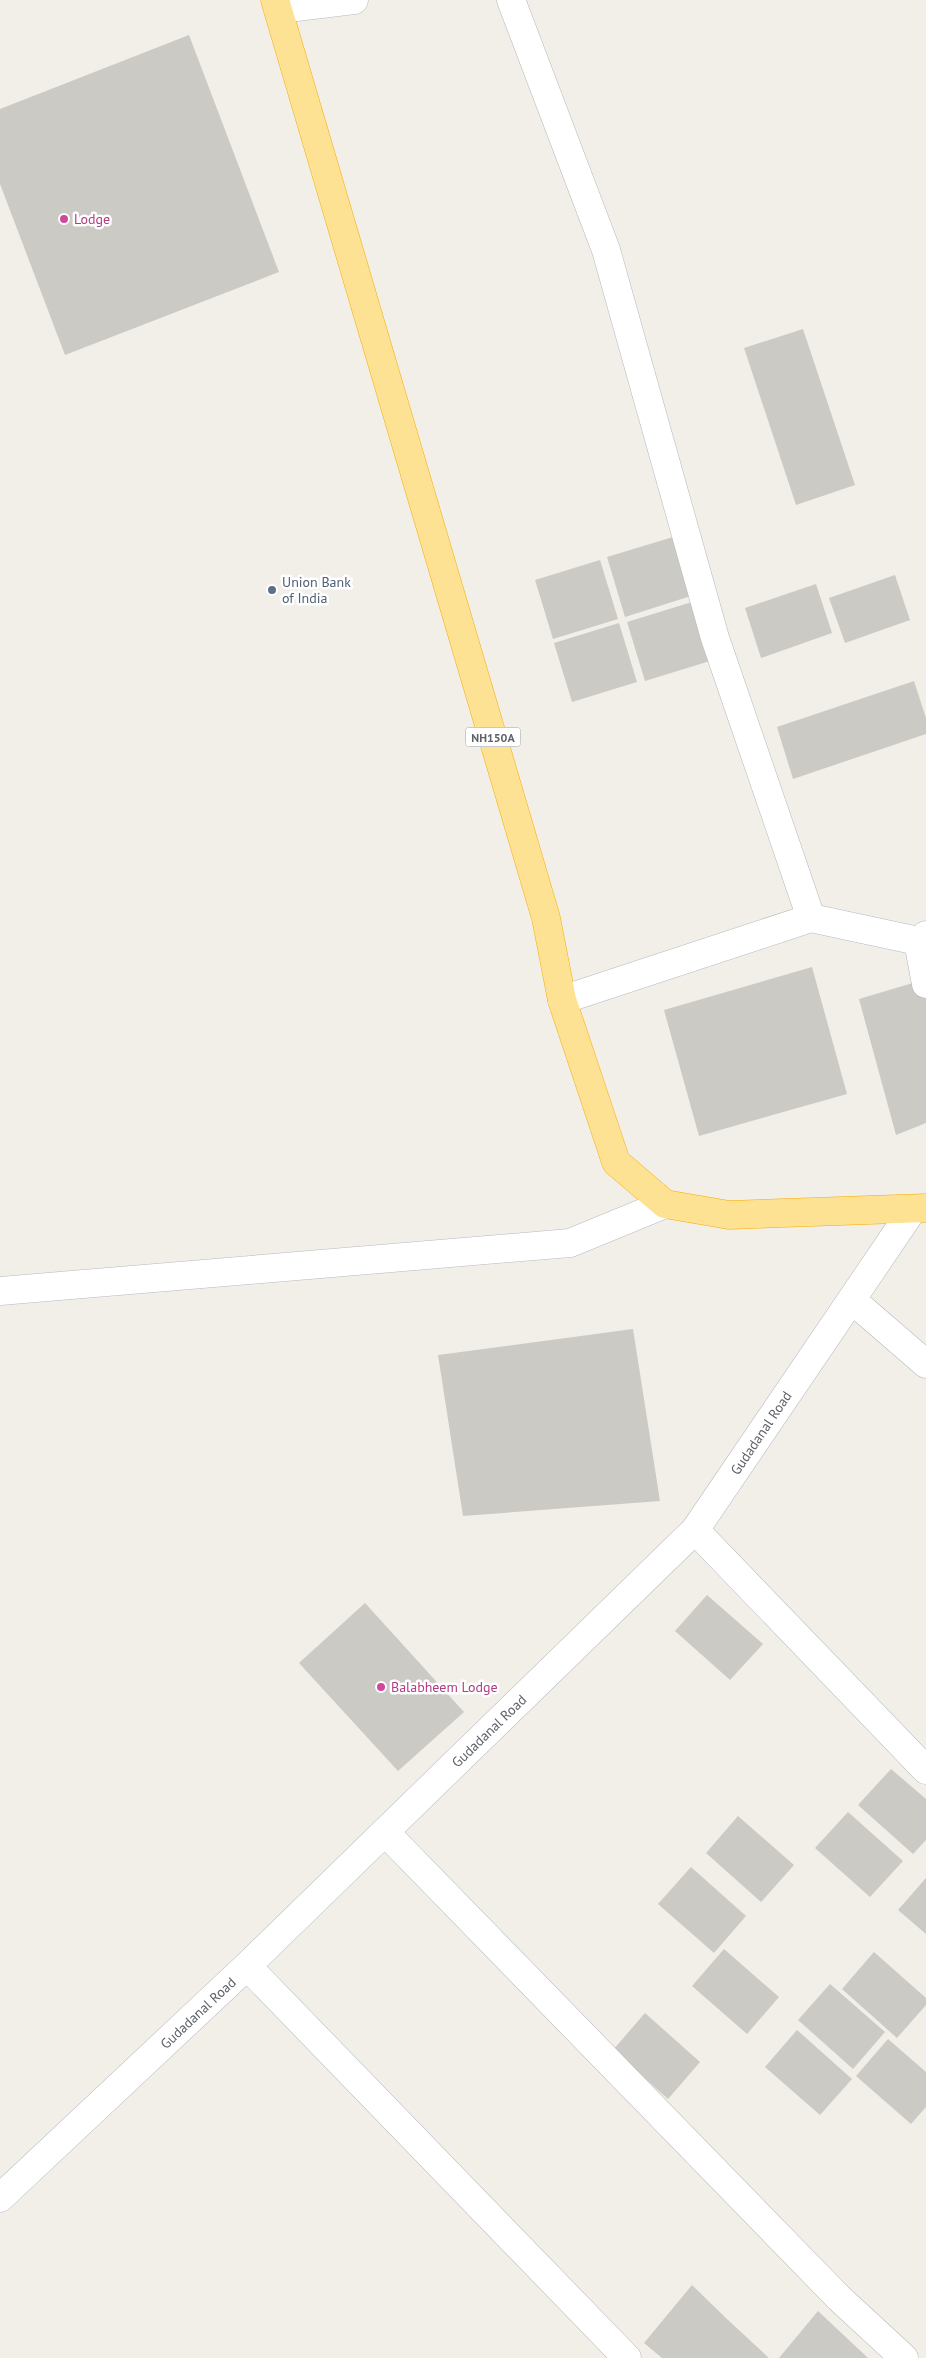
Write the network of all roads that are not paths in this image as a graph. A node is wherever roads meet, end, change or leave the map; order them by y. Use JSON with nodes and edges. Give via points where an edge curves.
{"nodes":[{"id":1,"x":354,"y":0,"type":"edge"},
{"id":2,"x":512,"y":0,"type":"edge"},
{"id":3,"x":277,"y":4,"type":"edge"},
{"id":4,"x":811,"y":918,"type":"junction"},
{"id":5,"x":922,"y":938,"type":"edge"},
{"id":6,"x":926,"y":984,"type":"edge"},
{"id":7,"x":562,"y":1000,"type":"junction"},
{"id":8,"x":665,"y":1204,"type":"junction"},
{"id":9,"x":920,"y":1209,"type":"edge"},
{"id":10,"x":0,"y":1291,"type":"edge"},
{"id":11,"x":852,"y":1300,"type":"junction"},
{"id":12,"x":926,"y":1364,"type":"edge"},
{"id":13,"x":694,"y":1530,"type":"junction"},
{"id":14,"x":926,"y":1770,"type":"edge"},
{"id":15,"x":385,"y":1832,"type":"junction"},
{"id":16,"x":247,"y":1966,"type":"junction"},
{"id":17,"x":0,"y":2198,"type":"edge"},
{"id":18,"x":627,"y":2358,"type":"edge"},
{"id":19,"x":904,"y":2358,"type":"edge"}],
"edges":[{"from":1,"to":3,"type":"street"},
{"from":2,"to":4,"type":"street","via":[[606,250],[715,638]]},
{"from":3,"to":7,"type":"highway","number":"NH150A","via":[[546,918]]},
{"from":4,"to":5,"type":"street"},
{"from":4,"to":7,"type":"street"},
{"from":5,"to":6,"type":"street"},
{"from":7,"to":8,"type":"highway","number":"NH150A","via":[[616,1162]]},
{"from":8,"to":9,"type":"highway","via":[[729,1215]]},
{"from":8,"to":10,"type":"street","via":[[570,1243]]},
{"from":9,"to":11,"type":"street","name":"Gudadanal Road"},
{"from":11,"to":12,"type":"street"},
{"from":11,"to":13,"type":"street","name":"Gudadanal Road"},
{"from":13,"to":14,"type":"street"},
{"from":13,"to":15,"type":"street","name":"Gudadanal Road"},
{"from":15,"to":16,"type":"street","name":"Gudadanal Road"},
{"from":15,"to":19,"type":"street","via":[[839,2298]]},
{"from":16,"to":17,"type":"street","name":"Gudadanal Road"},
{"from":16,"to":18,"type":"street"}]}
